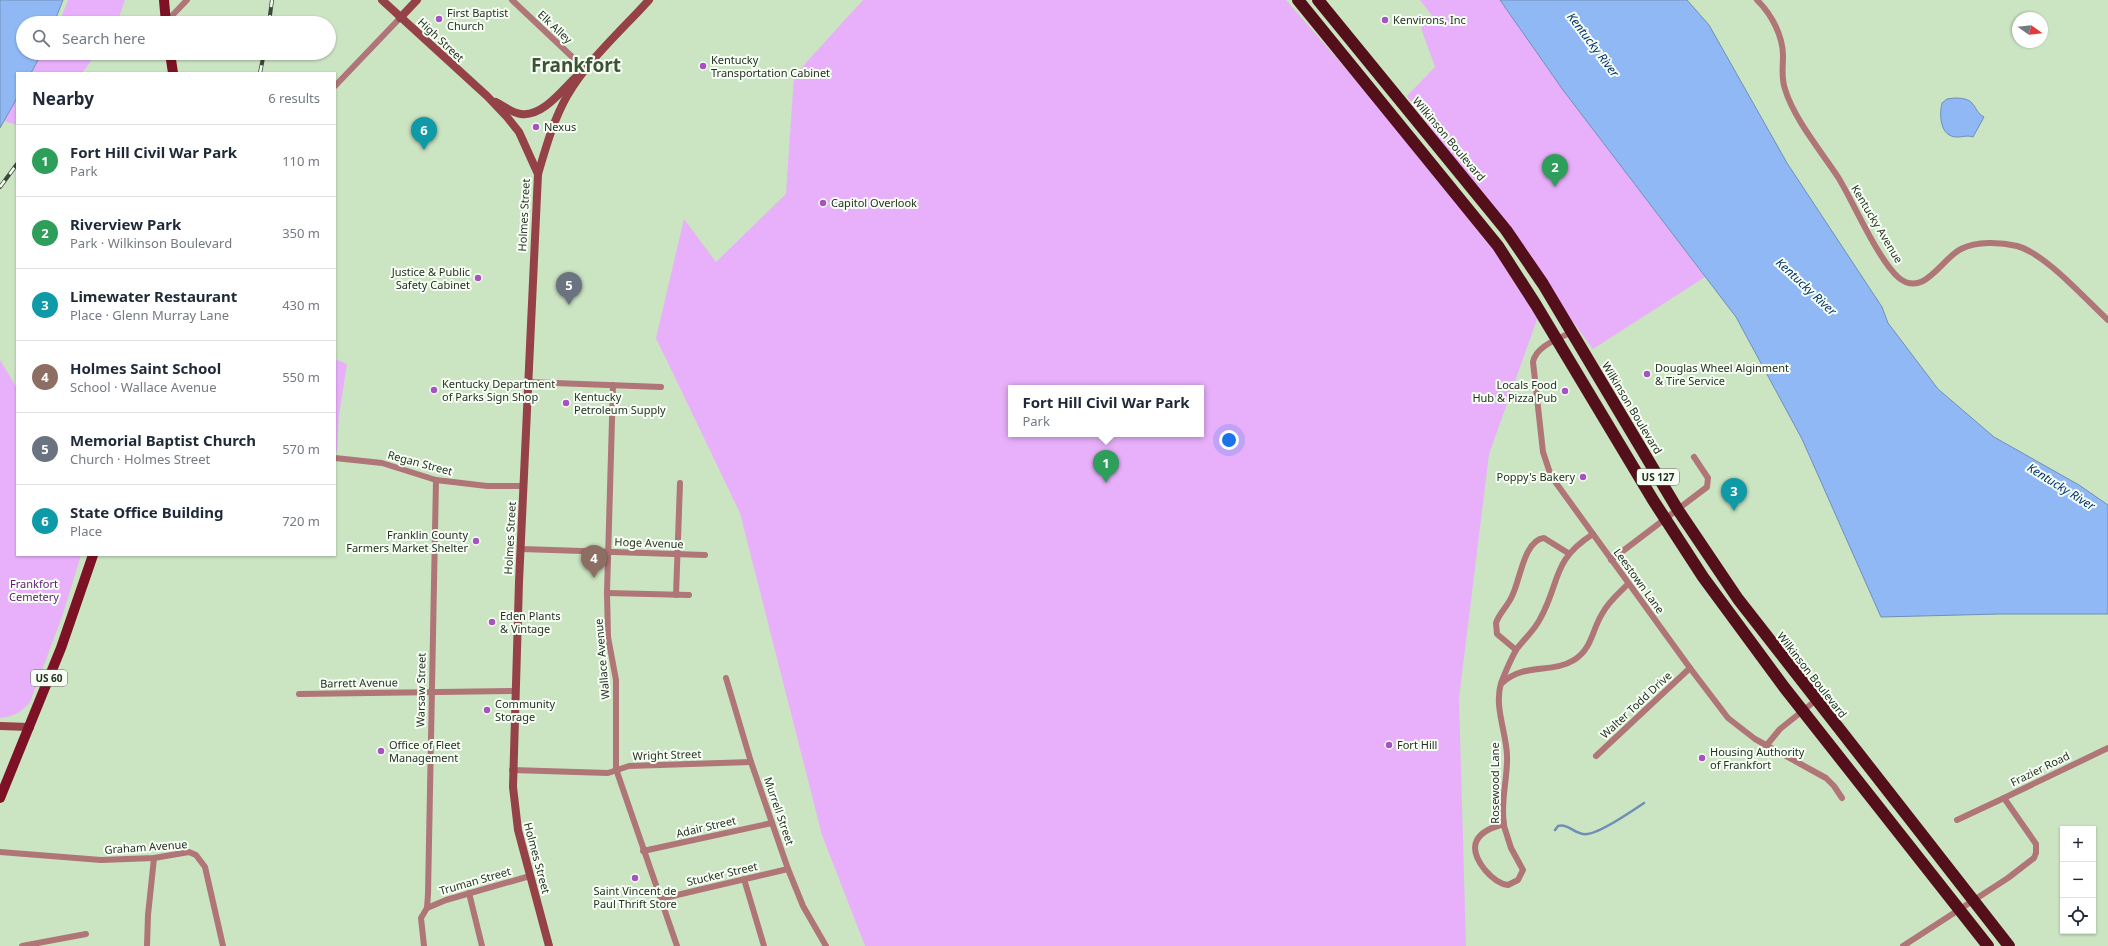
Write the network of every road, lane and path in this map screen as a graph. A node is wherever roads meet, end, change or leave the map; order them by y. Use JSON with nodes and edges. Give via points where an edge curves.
{"nodes":[{"id":1,"x":164,"y":0,"type":"edge"},
{"id":2,"x":187,"y":0,"type":"edge"},
{"id":3,"x":382,"y":0,"type":"edge"},
{"id":4,"x":417,"y":0,"type":"edge"},
{"id":5,"x":512,"y":0,"type":"edge"},
{"id":6,"x":1298,"y":0,"type":"edge"},
{"id":7,"x":1318,"y":0,"type":"edge"},
{"id":8,"x":1757,"y":0,"type":"edge"},
{"id":9,"x":645,"y":1,"type":"edge"},
{"id":10,"x":165,"y":16,"type":"edge"},
{"id":11,"x":172,"y":16,"type":"edge"},
{"id":12,"x":400,"y":18,"type":"junction"},
{"id":13,"x":171,"y":60,"type":"edge"},
{"id":14,"x":585,"y":69,"type":"junction"},
{"id":15,"x":173,"y":72,"type":"edge"},
{"id":16,"x":336,"y":85,"type":"edge"},
{"id":17,"x":487,"y":96,"type":"junction"},
{"id":18,"x":538,"y":174,"type":"junction"},
{"id":19,"x":2108,"y":320,"type":"edge"},
{"id":20,"x":1572,"y":332,"type":"junction"},
{"id":21,"x":1557,"y":339,"type":"junction"},
{"id":22,"x":528,"y":382,"type":"junction"},
{"id":23,"x":613,"y":385,"type":"junction"},
{"id":24,"x":661,"y":387,"type":"dead end"},
{"id":25,"x":1694,"y":457,"type":"dead end"},
{"id":26,"x":336,"y":458,"type":"edge"},
{"id":27,"x":436,"y":480,"type":"junction"},
{"id":28,"x":680,"y":483,"type":"dead end"},
{"id":29,"x":523,"y":486,"type":"junction"},
{"id":30,"x":1678,"y":510,"type":"junction"},
{"id":31,"x":1666,"y":520,"type":"junction"},
{"id":32,"x":1593,"y":534,"type":"junction"},
{"id":33,"x":521,"y":549,"type":"junction"},
{"id":34,"x":608,"y":552,"type":"junction"},
{"id":35,"x":1568,"y":553,"type":"junction"},
{"id":36,"x":678,"y":554,"type":"junction"},
{"id":37,"x":706,"y":555,"type":"dead end"},
{"id":38,"x":93,"y":556,"type":"edge"},
{"id":39,"x":1611,"y":560,"type":"junction"},
{"id":40,"x":1628,"y":584,"type":"junction"},
{"id":41,"x":607,"y":593,"type":"junction"},
{"id":42,"x":676,"y":594,"type":"junction"},
{"id":43,"x":688,"y":595,"type":"dead end"},
{"id":44,"x":1516,"y":650,"type":"junction"},
{"id":45,"x":1510,"y":664,"type":"junction"},
{"id":46,"x":1690,"y":668,"type":"junction"},
{"id":47,"x":1517,"y":674,"type":"junction"},
{"id":48,"x":726,"y":678,"type":"dead end"},
{"id":49,"x":1501,"y":683,"type":"junction"},
{"id":50,"x":515,"y":691,"type":"junction"},
{"id":51,"x":431,"y":692,"type":"junction"},
{"id":52,"x":299,"y":694,"type":"dead end"},
{"id":53,"x":1815,"y":701,"type":"junction"},
{"id":54,"x":1803,"y":710,"type":"junction"},
{"id":55,"x":0,"y":726,"type":"edge"},
{"id":56,"x":30,"y":727,"type":"junction"},
{"id":57,"x":1766,"y":746,"type":"junction"},
{"id":58,"x":2108,"y":748,"type":"edge"},
{"id":59,"x":1596,"y":756,"type":"dead end"},
{"id":60,"x":750,"y":762,"type":"junction"},
{"id":61,"x":616,"y":769,"type":"junction"},
{"id":62,"x":512,"y":770,"type":"junction"},
{"id":63,"x":0,"y":798,"type":"edge"},
{"id":64,"x":1842,"y":798,"type":"dead end"},
{"id":65,"x":2004,"y":798,"type":"junction"},
{"id":66,"x":1957,"y":820,"type":"dead end"},
{"id":67,"x":772,"y":823,"type":"junction"},
{"id":68,"x":1504,"y":824,"type":"junction"},
{"id":69,"x":0,"y":852,"type":"edge"},
{"id":70,"x":644,"y":852,"type":"junction"},
{"id":71,"x":154,"y":858,"type":"junction"},
{"id":72,"x":788,"y":869,"type":"junction"},
{"id":73,"x":530,"y":876,"type":"junction"},
{"id":74,"x":744,"y":879,"type":"junction"},
{"id":75,"x":469,"y":893,"type":"junction"},
{"id":76,"x":660,"y":899,"type":"junction"},
{"id":77,"x":1973,"y":900,"type":"junction"},
{"id":78,"x":427,"y":908,"type":"junction"},
{"id":79,"x":1959,"y":910,"type":"junction"},
{"id":80,"x":86,"y":934,"type":"dead end"},
{"id":81,"x":22,"y":946,"type":"edge"},
{"id":82,"x":147,"y":946,"type":"edge"},
{"id":83,"x":223,"y":946,"type":"edge"},
{"id":84,"x":424,"y":946,"type":"edge"},
{"id":85,"x":482,"y":946,"type":"edge"},
{"id":86,"x":549,"y":946,"type":"edge"},
{"id":87,"x":677,"y":946,"type":"edge"},
{"id":88,"x":764,"y":946,"type":"edge"},
{"id":89,"x":826,"y":946,"type":"edge"},
{"id":90,"x":1903,"y":946,"type":"edge"},
{"id":91,"x":1988,"y":946,"type":"edge"},
{"id":92,"x":2009,"y":946,"type":"edge"}],
"edges":[{"from":1,"to":10,"type":"main road"},
{"from":2,"to":11,"type":"street"},
{"from":3,"to":12,"type":"main road","name":"High Street"},
{"from":4,"to":12,"type":"main road"},
{"from":5,"to":14,"type":"street","name":"Elk Alley"},
{"from":6,"to":21,"type":"highway","number":"US 127","via":[[1484,228],[1511,265]]},
{"from":7,"to":20,"type":"highway","name":"Wilkinson Boulevard","number":"US 127","via":[[1364,59],[1493,212],[1535,272]]},
{"from":8,"to":19,"type":"street","name":"Kentucky Avenue","via":[[1771,19],[1782,43],[1783,78],[1789,99],[1879,250],[1898,277],[1906,282],[1922,283],[1952,254],[1966,246],[1995,243],[2018,246],[2047,264]]},
{"from":9,"to":14,"type":"main road"},
{"from":12,"to":16,"type":"street"},
{"from":12,"to":17,"type":"main road","name":"High Street"},
{"from":13,"to":15,"type":"main road"},
{"from":14,"to":17,"type":"main road","name":"High Street","via":[[533,113],[516,113]]},
{"from":14,"to":18,"type":"main road","name":"Holmes Street","via":[[568,95],[551,130]]},
{"from":17,"to":18,"type":"main road","name":"High Street","via":[[519,132]]},
{"from":18,"to":22,"type":"main road","name":"Holmes Street"},
{"from":20,"to":21,"type":"street","name":"Leestown Lane"},
{"from":20,"to":30,"type":"highway","name":"Wilkinson Boulevard","number":"US 127"},
{"from":21,"to":31,"type":"highway","number":"US 127"},
{"from":21,"to":32,"type":"street","name":"Leestown Lane","via":[[1542,348],[1533,362],[1543,452],[1551,476]]},
{"from":22,"to":23,"type":"street"},
{"from":22,"to":29,"type":"main road","name":"Holmes Street"},
{"from":23,"to":24,"type":"street"},
{"from":23,"to":34,"type":"street","name":"Wallace Avenue"},
{"from":25,"to":30,"type":"street","via":[[1707,475],[1709,484],[1705,490]]},
{"from":26,"to":27,"type":"street","name":"Regan Street","via":[[382,463]]},
{"from":27,"to":29,"type":"street","name":"Regan Street","via":[[478,485]]},
{"from":27,"to":51,"type":"street","name":"Warsaw Street"},
{"from":28,"to":36,"type":"street"},
{"from":29,"to":33,"type":"main road","name":"Holmes Street"},
{"from":30,"to":31,"type":"street"},
{"from":30,"to":53,"type":"highway","name":"Wilkinson Boulevard","number":"US 127","via":[[1738,599]]},
{"from":31,"to":39,"type":"street"},
{"from":31,"to":54,"type":"highway","number":"US 127","via":[[1729,615]]},
{"from":32,"to":35,"type":"street","name":"Rosewood Lane"},
{"from":32,"to":39,"type":"street","name":"Leestown Lane"},
{"from":33,"to":34,"type":"street","name":"Hoge Avenue"},
{"from":33,"to":50,"type":"main road","name":"Holmes Street"},
{"from":34,"to":36,"type":"street","name":"Hoge Avenue"},
{"from":34,"to":41,"type":"street","name":"Wallace Avenue"},
{"from":35,"to":44,"type":"street","name":"Rosewood Lane","via":[[1560,565],[1541,618]]},
{"from":35,"to":44,"type":"street","via":[[1544,538],[1534,542],[1529,550],[1514,594],[1496,623],[1499,637]]},
{"from":36,"to":37,"type":"street","name":"Hoge Avenue"},
{"from":36,"to":42,"type":"street"},
{"from":38,"to":56,"type":"main road","number":"US 60"},
{"from":39,"to":40,"type":"street","name":"Leestown Lane"},
{"from":40,"to":46,"type":"street","name":"Leestown Lane"},
{"from":40,"to":47,"type":"street","via":[[1602,612],[1587,648],[1576,659],[1562,665],[1533,668]]},
{"from":41,"to":42,"type":"street"},
{"from":41,"to":61,"type":"street","name":"Wallace Avenue","via":[[608,637],[616,680]]},
{"from":42,"to":43,"type":"street"},
{"from":44,"to":45,"type":"street","name":"Rosewood Lane"},
{"from":45,"to":47,"type":"street"},
{"from":45,"to":49,"type":"street","name":"Rosewood Lane"},
{"from":46,"to":57,"type":"street","name":"Leestown Lane","via":[[1728,718]]},
{"from":46,"to":59,"type":"street","name":"Walter Todd Drive"},
{"from":47,"to":49,"type":"street"},
{"from":48,"to":60,"type":"street","name":"Murrell Street"},
{"from":49,"to":68,"type":"street","name":"Rosewood Lane","via":[[1500,716],[1507,755]]},
{"from":50,"to":51,"type":"street","name":"Barrett Avenue"},
{"from":50,"to":62,"type":"main road","name":"Holmes Street"},
{"from":51,"to":52,"type":"street","name":"Barrett Avenue"},
{"from":51,"to":78,"type":"street","name":"Warsaw Street"},
{"from":53,"to":54,"type":"street"},
{"from":53,"to":77,"type":"highway","name":"Wilkinson Boulevard","number":"US 127"},
{"from":54,"to":57,"type":"street","via":[[1780,729]]},
{"from":54,"to":79,"type":"highway","number":"US 127"},
{"from":55,"to":56,"type":"main road"},
{"from":56,"to":63,"type":"main road","number":"US 60"},
{"from":57,"to":64,"type":"street","name":"Leestown Lane","via":[[1826,778]]},
{"from":58,"to":65,"type":"street","name":"Frazier Road"},
{"from":60,"to":61,"type":"street","name":"Wright Street","via":[[629,766]]},
{"from":60,"to":67,"type":"street","name":"Murrell Street"},
{"from":61,"to":62,"type":"street","name":"Wright Street","via":[[608,773]]},
{"from":61,"to":70,"type":"street","name":"Wallace Avenue"},
{"from":62,"to":73,"type":"main road","name":"Holmes Street","via":[[515,816]]},
{"from":65,"to":66,"type":"street"},
{"from":65,"to":77,"type":"street","name":"Frazier Road","via":[[2034,842],[2036,853],[2026,866]]},
{"from":67,"to":70,"type":"street","name":"Adair Street"},
{"from":67,"to":72,"type":"street","name":"Murrell Street"},
{"from":68,"to":68,"type":"street","name":"Rosewood Lane","via":[[1511,848],[1522,867],[1518,880],[1505,885],[1491,876],[1478,859],[1475,847],[1480,835],[1489,828]]},
{"from":69,"to":71,"type":"street","name":"Graham Avenue","via":[[101,860]]},
{"from":70,"to":76,"type":"street","name":"Wallace Avenue"},
{"from":71,"to":82,"type":"street"},
{"from":71,"to":83,"type":"street","name":"Graham Avenue","via":[[189,852],[201,860],[205,867]]},
{"from":72,"to":74,"type":"street","name":"Stucker Street"},
{"from":72,"to":89,"type":"street","name":"Murrell Street","via":[[803,906]]},
{"from":73,"to":75,"type":"street","name":"Truman Street"},
{"from":73,"to":86,"type":"main road","name":"Holmes Street"},
{"from":74,"to":76,"type":"street","name":"Stucker Street"},
{"from":74,"to":88,"type":"street"},
{"from":75,"to":78,"type":"street","name":"Truman Street"},
{"from":75,"to":85,"type":"street"},
{"from":76,"to":87,"type":"street","name":"Wallace Avenue"},
{"from":77,"to":79,"type":"street","name":"Frazier Road"},
{"from":77,"to":92,"type":"highway","name":"Wilkinson Boulevard","number":"US 127"},
{"from":78,"to":84,"type":"street","name":"Warsaw Street","via":[[421,918]]},
{"from":79,"to":90,"type":"street","name":"Frazier Road"},
{"from":79,"to":91,"type":"highway","number":"US 127"},
{"from":80,"to":81,"type":"street"}]}
